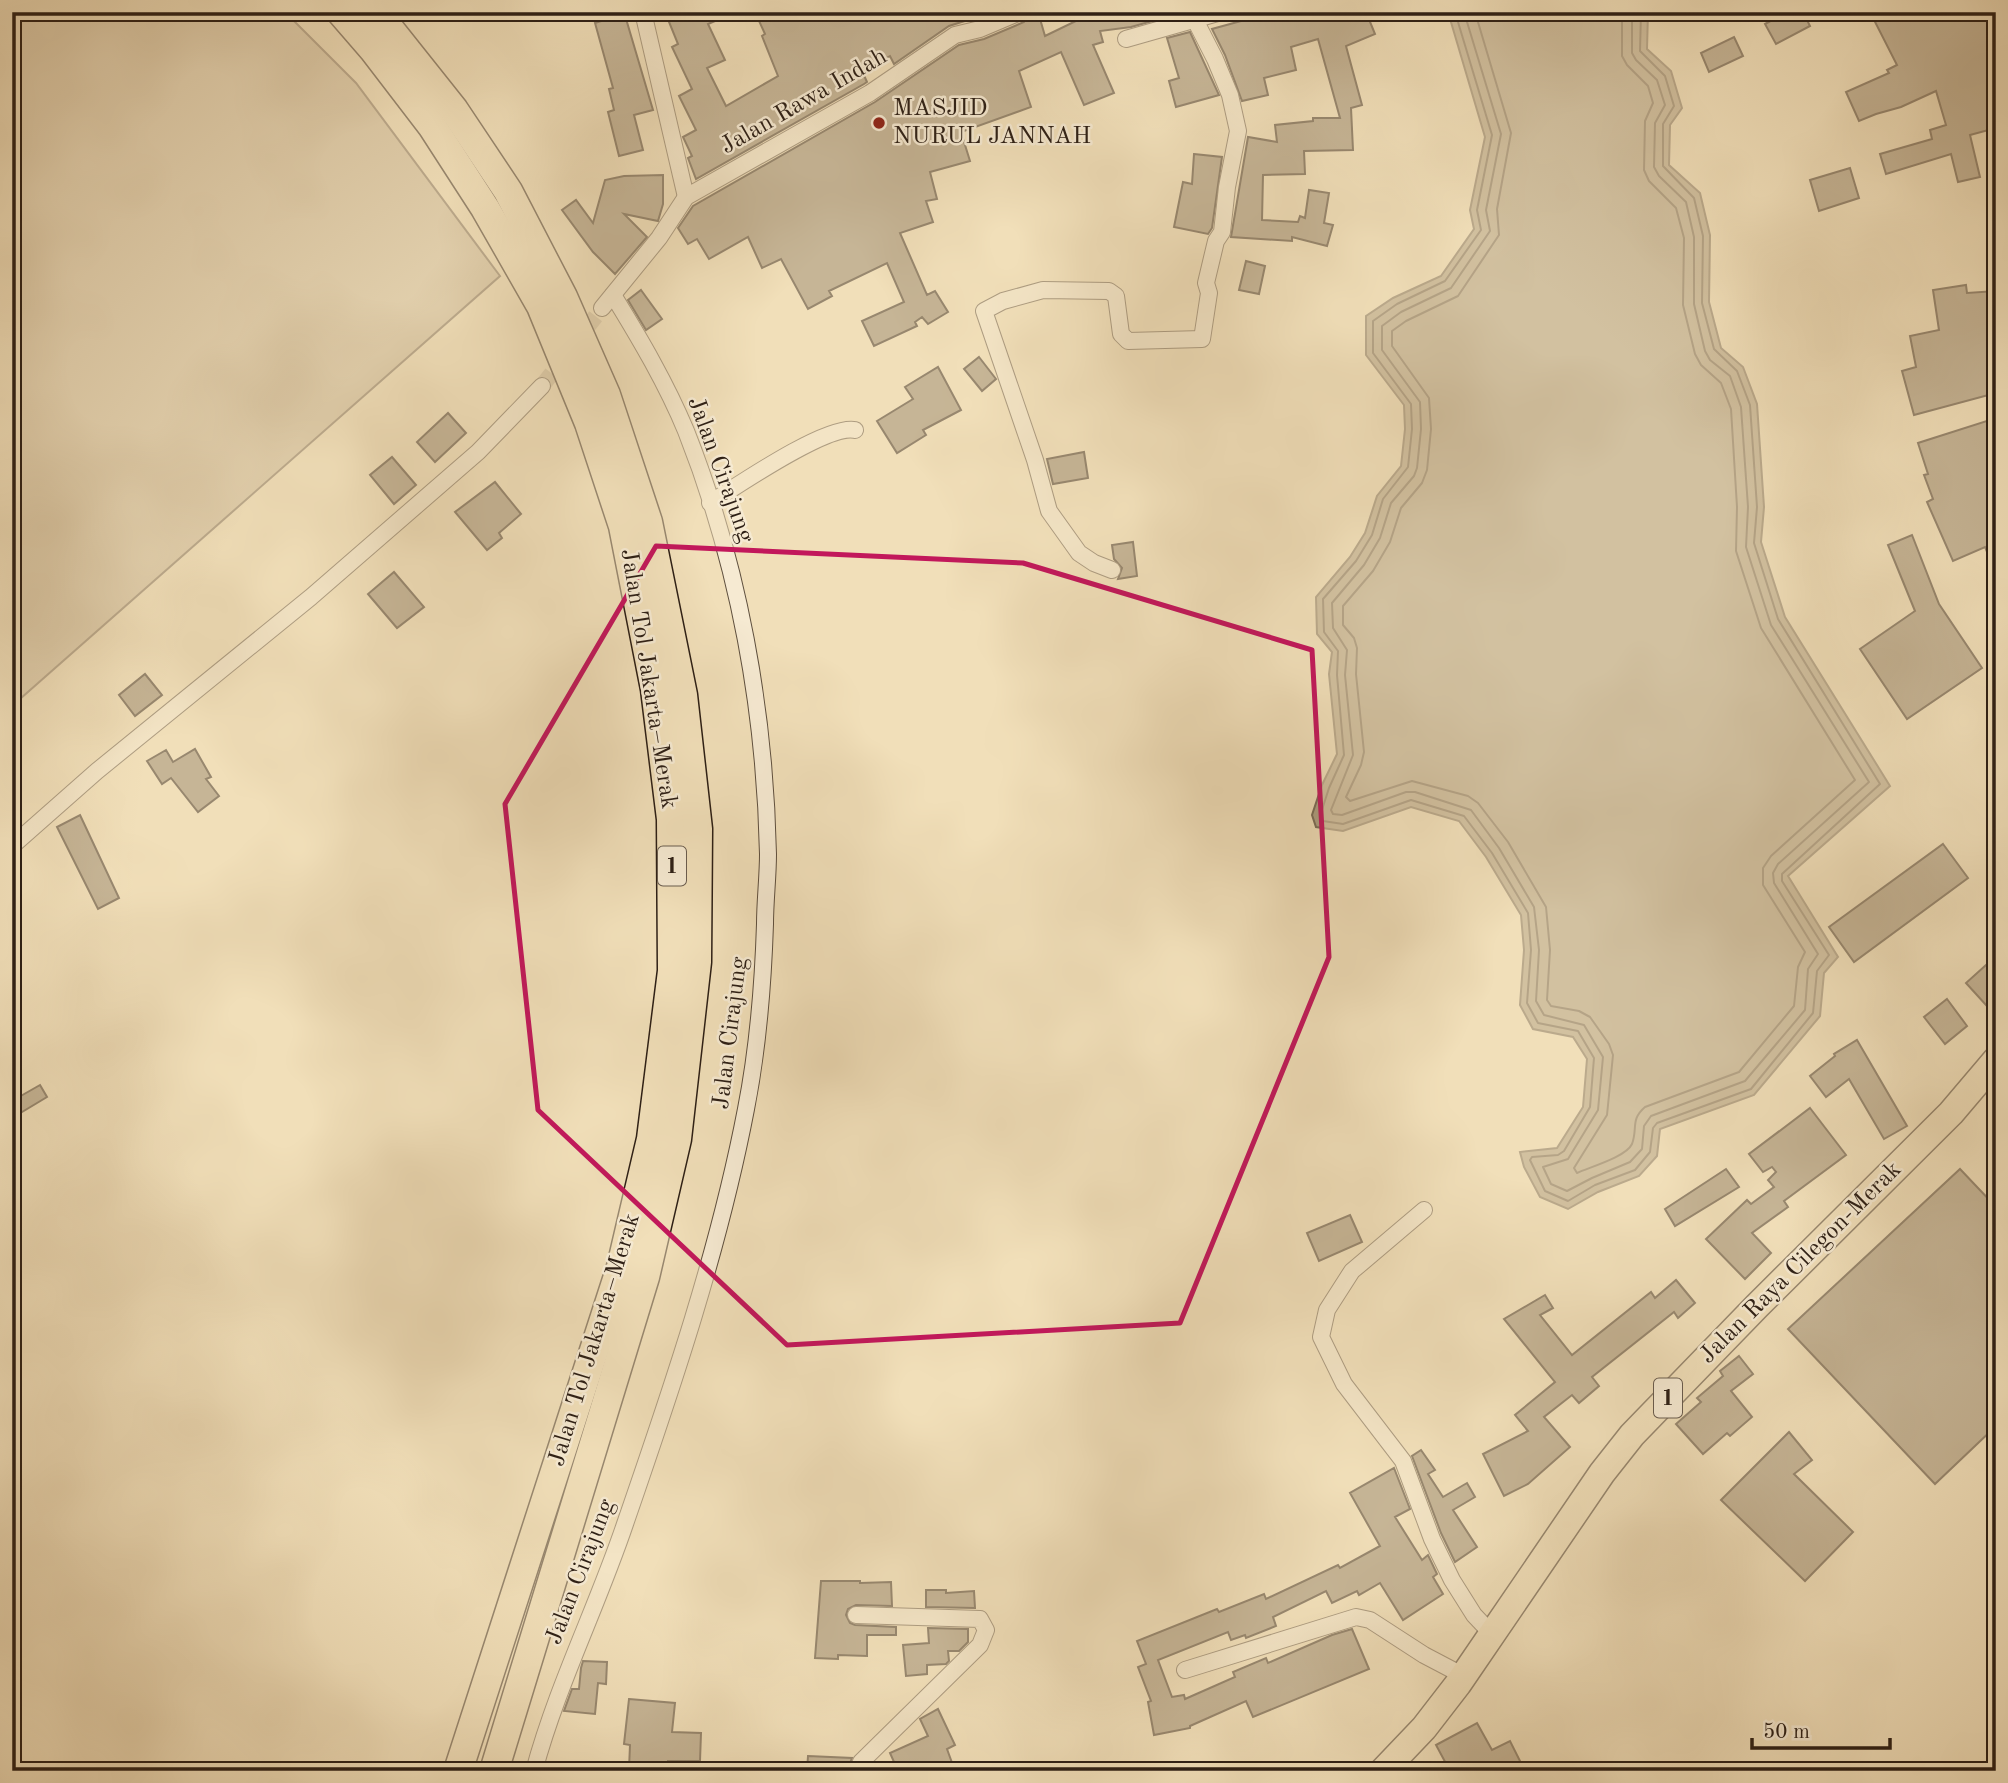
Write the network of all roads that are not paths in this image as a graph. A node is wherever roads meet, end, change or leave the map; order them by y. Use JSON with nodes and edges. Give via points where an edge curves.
{"nodes":[{"id":1,"x":341,"y":12,"type":"edge"},
{"id":2,"x":376,"y":12,"type":"edge"},
{"id":3,"x":643,"y":12,"type":"edge"},
{"id":4,"x":1020,"y":12,"type":"edge"},
{"id":5,"x":1221,"y":12,"type":"edge"},
{"id":6,"x":1192,"y":15,"type":"edge"},
{"id":7,"x":1126,"y":38,"type":"dead end"},
{"id":8,"x":687,"y":197,"type":"junction"},
{"id":9,"x":613,"y":295,"type":"junction"},
{"id":10,"x":603,"y":308,"type":"tunnel mouth"},
{"id":11,"x":542,"y":386,"type":"tunnel mouth"},
{"id":12,"x":855,"y":430,"type":"dead end"},
{"id":13,"x":710,"y":503,"type":"junction"},
{"id":14,"x":1112,"y":570,"type":"dead end"},
{"id":15,"x":12,"y":846,"type":"edge"},
{"id":16,"x":1996,"y":1060,"type":"edge"},
{"id":17,"x":1424,"y":1210,"type":"dead end"},
{"id":18,"x":856,"y":1615,"type":"dead end"},
{"id":19,"x":1492,"y":1634,"type":"junction"},
{"id":20,"x":1185,"y":1670,"type":"dead end"},
{"id":21,"x":1464,"y":1676,"type":"junction"},
{"id":22,"x":458,"y":1771,"type":"edge"},
{"id":23,"x":494,"y":1771,"type":"edge"},
{"id":24,"x":534,"y":1771,"type":"edge"},
{"id":25,"x":857,"y":1771,"type":"edge"},
{"id":26,"x":1383,"y":1771,"type":"edge"}],
"edges":[{"from":1,"to":22,"type":"highway","name":"Jalan Tol Jakarta–Merak","number":"1","via":[[432,126],[485,208],[541,306],[589,422],[623,526],[655,689],[671,819],[672,971],[651,1139],[621,1268]]},
{"from":2,"to":23,"type":"highway","name":"Jalan Tol Jakarta–Merak","number":"1","via":[[454,110],[508,191],[563,297],[606,395],[648,522],[683,695],[698,829],[697,962],[677,1139],[645,1277]]},
{"from":3,"to":8,"type":"street"},
{"from":4,"to":8,"type":"street","name":"Jalan Rawa Indah","via":[[955,35],[870,93]]},
{"from":5,"to":6,"type":"street"},
{"from":6,"to":7,"type":"street"},
{"from":6,"to":14,"type":"street","via":[[1230,95],[1238,131],[1222,232],[1206,283],[1209,293],[1202,339],[1128,341],[1121,334],[1115,296],[1110,291],[1043,290],[985,311],[1049,511],[1079,552]]},
{"from":8,"to":9,"type":"street"},
{"from":9,"to":10,"type":"street"},
{"from":9,"to":13,"type":"street","name":"Jalan Cirajung","via":[[686,431]]},
{"from":11,"to":15,"type":"street","via":[[468,461]]},
{"from":12,"to":13,"type":"street","via":[[824,437]]},
{"from":13,"to":24,"type":"street","name":"Jalan Cirajung","via":[[743,625],[759,732],[768,855],[762,996],[753,1068],[724,1211],[699,1297],[624,1527],[548,1720]]},
{"from":16,"to":19,"type":"highway","name":"Jalan Raya Cilegon-Merak","number":"1","via":[[1951,1112],[1632,1435]]},
{"from":17,"to":19,"type":"street","via":[[1352,1271],[1327,1310],[1321,1337],[1344,1384],[1404,1461],[1452,1580]]},
{"from":18,"to":25,"type":"street","via":[[980,1619],[986,1630],[980,1646]]},
{"from":19,"to":21,"type":"highway","name":"Jalan Raya Cilegon-Merak","number":"1"},
{"from":20,"to":21,"type":"street","via":[[1356,1617],[1370,1620]]},
{"from":21,"to":26,"type":"highway","name":"Jalan Raya Cilegon-Merak","number":"1"}]}
